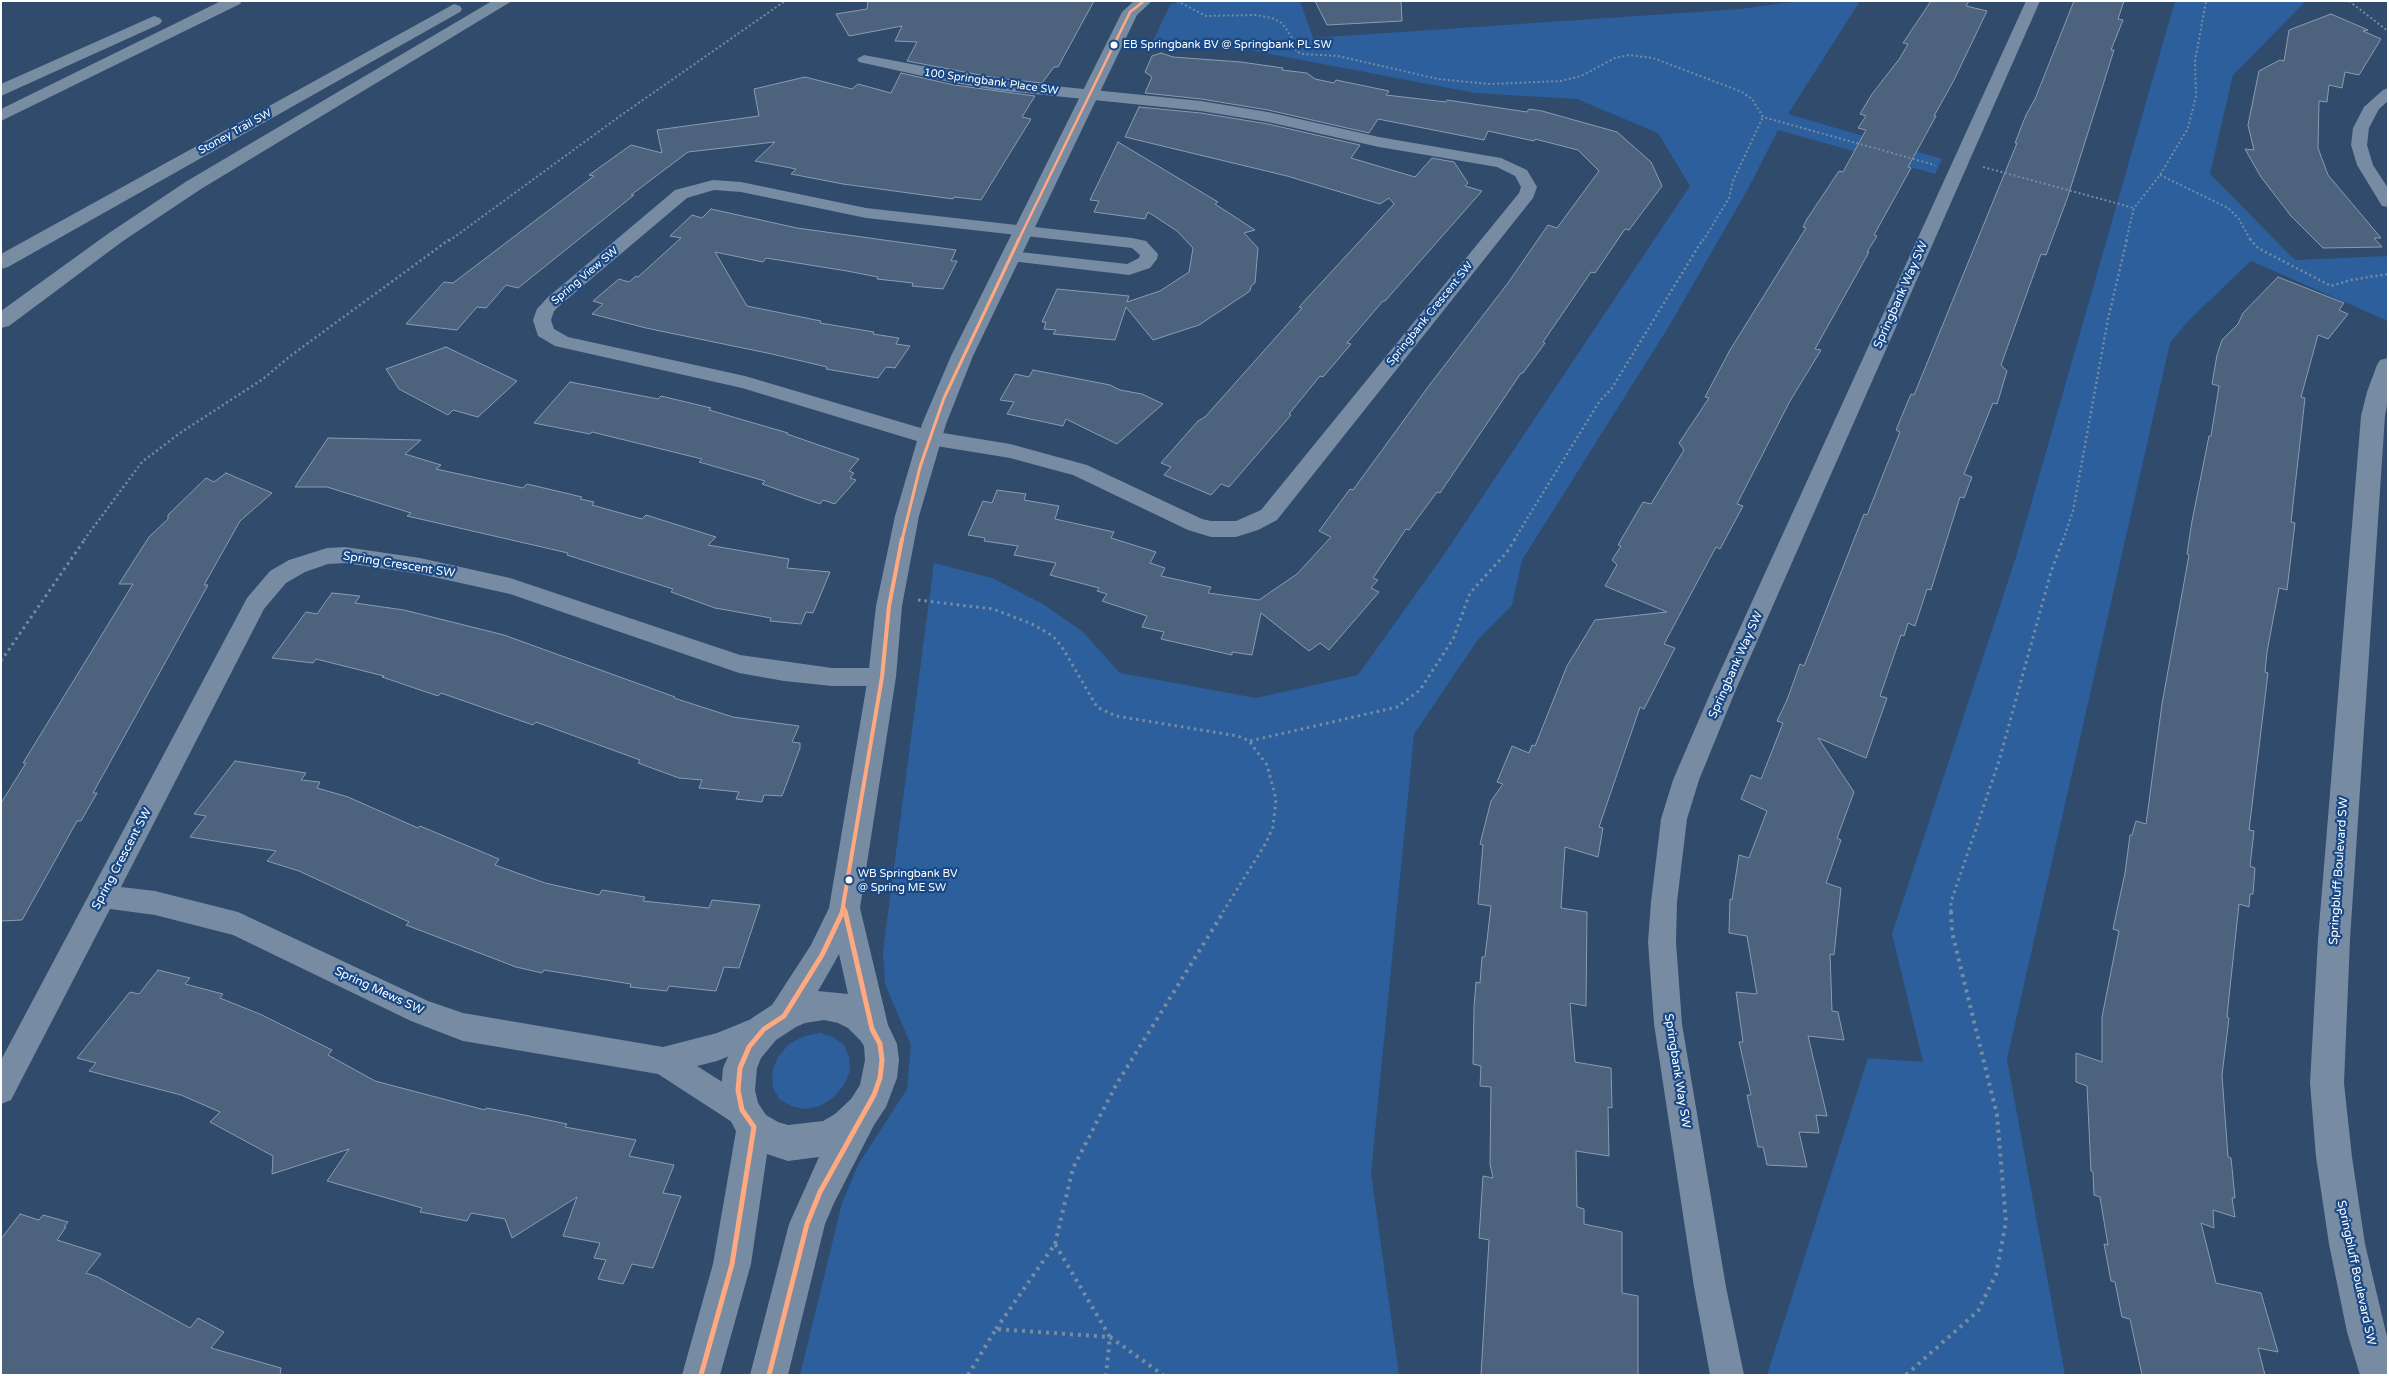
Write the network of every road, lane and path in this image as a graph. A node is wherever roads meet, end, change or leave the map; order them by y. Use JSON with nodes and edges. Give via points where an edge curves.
{"nodes":[{"id":1,"x":234,"y":1,"type":"edge"},
{"id":2,"x":468,"y":1,"type":"edge"},
{"id":3,"x":504,"y":1,"type":"edge"},
{"id":4,"x":785,"y":1,"type":"edge"},
{"id":5,"x":1177,"y":1,"type":"edge"},
{"id":6,"x":2033,"y":1,"type":"edge"},
{"id":7,"x":2206,"y":1,"type":"edge"},
{"id":8,"x":2349,"y":1,"type":"edge"},
{"id":9,"x":1135,"y":5,"type":"edge"},
{"id":10,"x":169,"y":13,"type":"dead end"},
{"id":11,"x":2388,"y":31,"type":"edge"},
{"id":12,"x":864,"y":59,"type":"dead end"},
{"id":13,"x":1,"y":90,"type":"edge"},
{"id":14,"x":2388,"y":93,"type":"edge"},
{"id":15,"x":1089,"y":95,"type":"junction"},
{"id":16,"x":1,"y":116,"type":"edge"},
{"id":17,"x":1763,"y":117,"type":"junction"},
{"id":18,"x":1978,"y":166,"type":"dead end"},
{"id":19,"x":1942,"y":167,"type":"dead end"},
{"id":20,"x":2160,"y":175,"type":"junction"},
{"id":21,"x":2388,"y":202,"type":"edge"},
{"id":22,"x":2134,"y":208,"type":"junction"},
{"id":23,"x":1024,"y":231,"type":"junction"},
{"id":24,"x":1011,"y":256,"type":"junction"},
{"id":25,"x":1,"y":263,"type":"edge"},
{"id":26,"x":2388,"y":274,"type":"edge"},
{"id":27,"x":1,"y":321,"type":"edge"},
{"id":28,"x":2388,"y":365,"type":"edge"},
{"id":29,"x":930,"y":438,"type":"junction"},
{"id":30,"x":892,"y":597,"type":"junction"},
{"id":31,"x":1,"y":661,"type":"edge"},
{"id":32,"x":882,"y":678,"type":"junction"},
{"id":33,"x":1249,"y":742,"type":"junction"},
{"id":34,"x":103,"y":896,"type":"junction"},
{"id":35,"x":844,"y":908,"type":"junction"},
{"id":36,"x":778,"y":1020,"type":"junction"},
{"id":37,"x":872,"y":1029,"type":"junction"},
{"id":38,"x":663,"y":1061,"type":"junction"},
{"id":39,"x":1,"y":1090,"type":"edge"},
{"id":40,"x":863,"y":1111,"type":"junction"},
{"id":41,"x":750,"y":1120,"type":"junction"},
{"id":42,"x":1055,"y":1244,"type":"junction"},
{"id":43,"x":996,"y":1330,"type":"junction"},
{"id":44,"x":1110,"y":1337,"type":"junction"},
{"id":45,"x":701,"y":1375,"type":"edge"},
{"id":46,"x":769,"y":1375,"type":"edge"},
{"id":47,"x":968,"y":1375,"type":"edge"},
{"id":48,"x":1106,"y":1375,"type":"edge"},
{"id":49,"x":1164,"y":1375,"type":"edge"},
{"id":50,"x":1727,"y":1375,"type":"edge"},
{"id":51,"x":1906,"y":1375,"type":"edge"},
{"id":52,"x":2379,"y":1375,"type":"edge"}],
"edges":[{"from":1,"to":16,"type":"highway"},
{"from":2,"to":25,"type":"highway","name":"Stoney Trail SW"},
{"from":3,"to":27,"type":"highway","via":[[194,184]]},
{"from":4,"to":31,"type":"path","via":[[620,116],[263,379],[142,462],[119,490]]},
{"from":5,"to":17,"type":"path","via":[[1206,16],[1256,15],[1272,18],[1282,24],[1296,51],[1302,54],[1338,56],[1438,79],[1489,84],[1561,81],[1581,76],[1615,58],[1629,55],[1653,58],[1742,92],[1752,99]]},
{"from":6,"to":50,"type":"street","name":"Springbank Way SW","via":[[1725,687],[1686,780],[1674,819],[1662,942],[1666,996],[1710,1287]]},
{"from":7,"to":20,"type":"path","via":[[2195,61],[2196,96],[2188,128]]},
{"from":8,"to":11,"type":"path"},
{"from":9,"to":15,"type":"street"},
{"from":10,"to":13,"type":"highway"},
{"from":12,"to":15,"type":"street","name":"100 Springbank Place SW","via":[[962,80]]},
{"from":14,"to":21,"type":"street","via":[[2372,107],[2361,128],[2359,145],[2365,165]]},
{"from":15,"to":23,"type":"street"},
{"from":15,"to":29,"type":"street","name":"Springbank Crescent SW","via":[[1232,110],[1378,142],[1501,163],[1521,173],[1529,187],[1527,194],[1269,515],[1250,526],[1222,529],[1196,525],[1080,470],[1010,451]]},
{"from":17,"to":19,"type":"path"},
{"from":17,"to":33,"type":"path","via":[[1732,181],[1729,198],[1507,552],[1470,593],[1453,639],[1420,690],[1397,707]]},
{"from":18,"to":22,"type":"path"},
{"from":20,"to":22,"type":"path"},
{"from":20,"to":26,"type":"path","via":[[2228,208],[2258,248],[2331,286]]},
{"from":22,"to":51,"type":"path","via":[[2108,319],[2073,511],[2051,572],[1999,761],[1951,902],[1952,932],[1997,1115],[2006,1222],[1998,1266],[1978,1311]]},
{"from":23,"to":24,"type":"street"},
{"from":23,"to":24,"type":"street","via":[[1132,243],[1146,249],[1148,259],[1138,268],[1120,270]]},
{"from":23,"to":29,"type":"street","name":"Spring View SW","via":[[866,212],[741,187],[699,187],[681,194],[561,295],[546,309],[542,320],[546,332],[562,342],[745,382]]},
{"from":24,"to":29,"type":"street","via":[[958,365]]},
{"from":28,"to":52,"type":"street","name":"Springbluff Boulevard SW","via":[[2373,416],[2335,929],[2328,1083],[2334,1157],[2347,1244]]},
{"from":29,"to":30,"type":"street","via":[[907,516]]},
{"from":30,"to":32,"type":"street"},
{"from":30,"to":33,"type":"path","via":[[993,609],[1032,624],[1052,636],[1062,647],[1097,707],[1116,716],[1238,736]]},
{"from":32,"to":34,"type":"street","name":"Spring Crescent SW","via":[[822,676],[739,664],[510,586],[420,566],[346,555],[327,556],[297,566],[278,577],[255,604]]},
{"from":32,"to":35,"type":"street"},
{"from":33,"to":42,"type":"path","via":[[1263,758],[1272,780],[1276,799],[1273,827],[1116,1085],[1073,1168]]},
{"from":34,"to":38,"type":"street","name":"Spring Mews SW","via":[[155,903],[238,924],[421,1012],[463,1026]]},
{"from":34,"to":39,"type":"street","name":"Spring Crescent SW"},
{"from":35,"to":36,"type":"street","via":[[822,955]]},
{"from":35,"to":37,"type":"street"},
{"from":36,"to":37,"type":"street","via":[[803,1008],[824,1005],[843,1008],[860,1016]]},
{"from":36,"to":38,"type":"street","name":"Spring Mews SW","via":[[717,1047]]},
{"from":36,"to":41,"type":"street","via":[[764,1029],[740,1068],[738,1090],[742,1110]]},
{"from":37,"to":40,"type":"street","via":[[880,1044],[882,1060],[874,1095]]},
{"from":38,"to":41,"type":"street","name":"Spring Mews SW"},
{"from":40,"to":41,"type":"street","via":[[828,1137],[808,1142],[788,1143],[769,1137]]},
{"from":40,"to":46,"type":"street","via":[[820,1192],[807,1224]]},
{"from":41,"to":45,"type":"street","via":[[732,1264]]},
{"from":42,"to":43,"type":"path"},
{"from":42,"to":44,"type":"path"},
{"from":43,"to":44,"type":"path"},
{"from":43,"to":47,"type":"path"},
{"from":44,"to":48,"type":"path"},
{"from":44,"to":49,"type":"path"}]}
